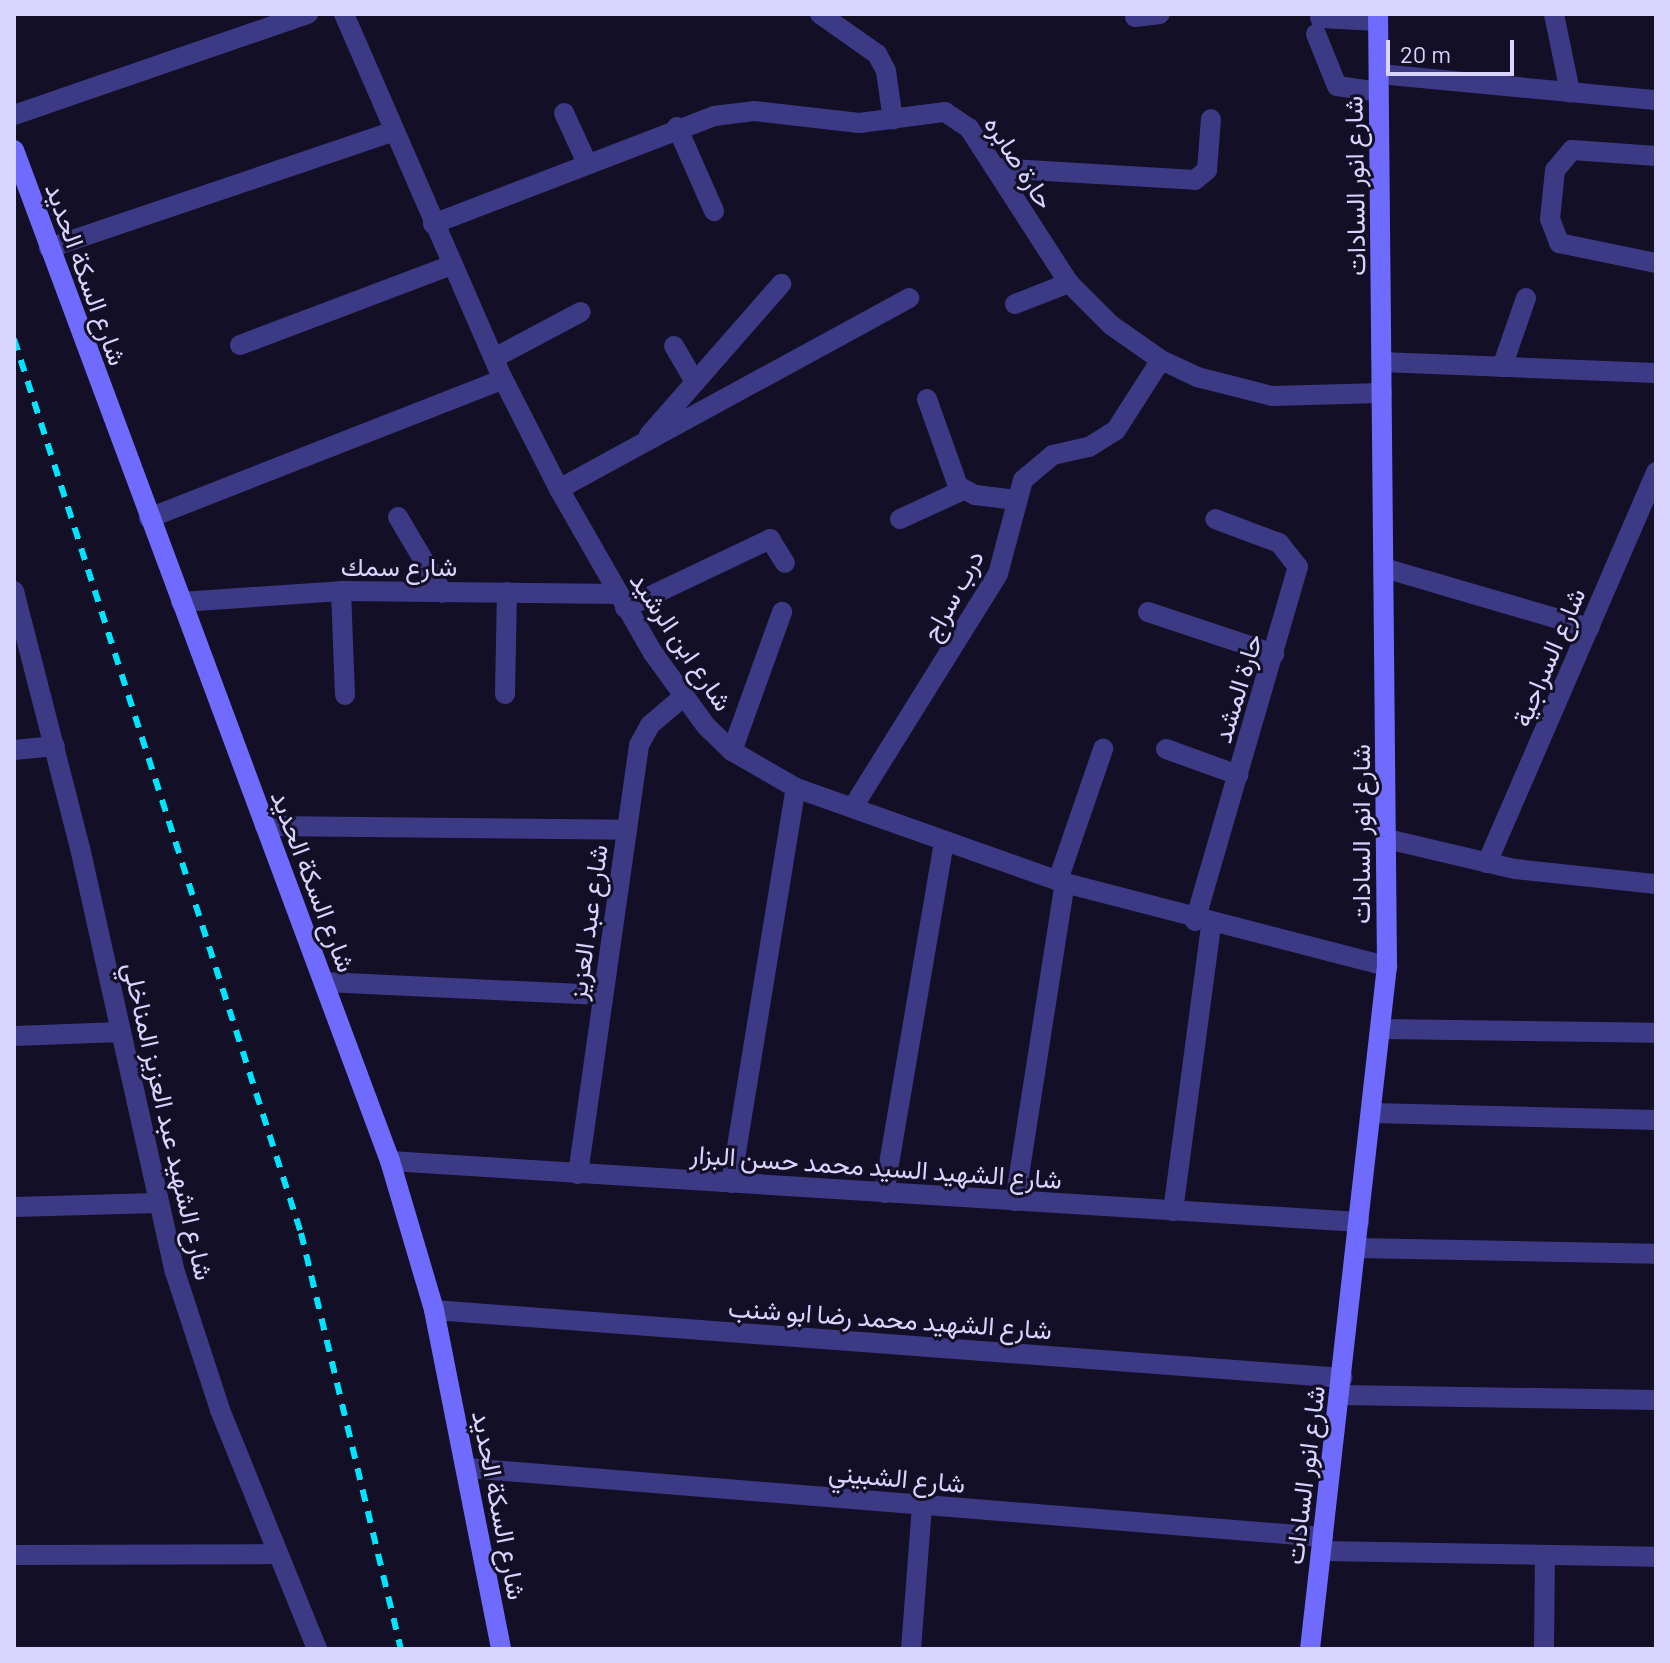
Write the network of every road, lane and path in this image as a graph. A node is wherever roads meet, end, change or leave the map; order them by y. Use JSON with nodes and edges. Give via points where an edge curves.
{"nodes":[{"id":1,"x":308,"y":14,"type":"edge"},
{"id":2,"x":344,"y":14,"type":"edge"},
{"id":3,"x":820,"y":14,"type":"edge"},
{"id":4,"x":1160,"y":14,"type":"edge"},
{"id":5,"x":1554,"y":14,"type":"edge"},
{"id":6,"x":1135,"y":17,"type":"dead end"},
{"id":7,"x":1378,"y":18,"type":"edge"},
{"id":8,"x":1379,"y":83,"type":"junction"},
{"id":9,"x":1570,"y":92,"type":"junction"},
{"id":10,"x":1656,"y":100,"type":"edge"},
{"id":11,"x":564,"y":113,"type":"dead end"},
{"id":12,"x":14,"y":115,"type":"edge"},
{"id":13,"x":1211,"y":119,"type":"dead end"},
{"id":14,"x":893,"y":120,"type":"junction"},
{"id":15,"x":677,"y":127,"type":"junction"},
{"id":16,"x":394,"y":131,"type":"junction"},
{"id":17,"x":14,"y":150,"type":"edge"},
{"id":18,"x":1656,"y":156,"type":"edge"},
{"id":19,"x":587,"y":163,"type":"junction"},
{"id":20,"x":995,"y":168,"type":"junction"},
{"id":21,"x":714,"y":211,"type":"dead end"},
{"id":22,"x":433,"y":224,"type":"junction"},
{"id":23,"x":49,"y":248,"type":"junction"},
{"id":24,"x":1656,"y":263,"type":"edge"},
{"id":25,"x":452,"y":265,"type":"junction"},
{"id":26,"x":1069,"y":283,"type":"junction"},
{"id":27,"x":781,"y":284,"type":"dead end"},
{"id":28,"x":909,"y":298,"type":"dead end"},
{"id":29,"x":1526,"y":298,"type":"dead end"},
{"id":30,"x":1015,"y":304,"type":"dead end"},
{"id":31,"x":581,"y":312,"type":"dead end"},
{"id":32,"x":240,"y":345,"type":"dead end"},
{"id":33,"x":674,"y":346,"type":"dead end"},
{"id":34,"x":494,"y":358,"type":"junction"},
{"id":35,"x":1161,"y":360,"type":"junction"},
{"id":36,"x":1382,"y":362,"type":"junction"},
{"id":37,"x":1502,"y":367,"type":"junction"},
{"id":38,"x":1656,"y":373,"type":"edge"},
{"id":39,"x":503,"y":379,"type":"junction"},
{"id":40,"x":695,"y":382,"type":"junction"},
{"id":41,"x":1382,"y":393,"type":"junction"},
{"id":42,"x":927,"y":399,"type":"dead end"},
{"id":43,"x":640,"y":445,"type":"junction"},
{"id":44,"x":1656,"y":472,"type":"edge"},
{"id":45,"x":559,"y":489,"type":"junction"},
{"id":46,"x":963,"y":490,"type":"junction"},
{"id":47,"x":1016,"y":500,"type":"junction"},
{"id":48,"x":398,"y":517,"type":"dead end"},
{"id":49,"x":149,"y":518,"type":"junction"},
{"id":50,"x":900,"y":519,"type":"dead end"},
{"id":51,"x":1215,"y":519,"type":"dead end"},
{"id":52,"x":785,"y":563,"type":"dead end"},
{"id":53,"x":1384,"y":568,"type":"junction"},
{"id":54,"x":14,"y":591,"type":"edge"},
{"id":55,"x":341,"y":591,"type":"junction"},
{"id":56,"x":507,"y":592,"type":"junction"},
{"id":57,"x":443,"y":593,"type":"junction"},
{"id":58,"x":621,"y":601,"type":"junction"},
{"id":59,"x":181,"y":602,"type":"junction"},
{"id":60,"x":782,"y":612,"type":"dead end"},
{"id":61,"x":1148,"y":612,"type":"dead end"},
{"id":62,"x":1589,"y":628,"type":"junction"},
{"id":63,"x":1274,"y":654,"type":"junction"},
{"id":64,"x":505,"y":694,"type":"dead end"},
{"id":65,"x":345,"y":695,"type":"dead end"},
{"id":66,"x":684,"y":696,"type":"junction"},
{"id":67,"x":55,"y":746,"type":"junction"},
{"id":68,"x":1103,"y":749,"type":"dead end"},
{"id":69,"x":1166,"y":749,"type":"dead end"},
{"id":70,"x":14,"y":750,"type":"edge"},
{"id":71,"x":732,"y":751,"type":"junction"},
{"id":72,"x":1238,"y":775,"type":"junction"},
{"id":73,"x":796,"y":788,"type":"junction"},
{"id":74,"x":853,"y":807,"type":"junction"},
{"id":75,"x":265,"y":826,"type":"junction"},
{"id":76,"x":627,"y":830,"type":"junction"},
{"id":77,"x":1387,"y":839,"type":"junction"},
{"id":78,"x":944,"y":842,"type":"junction"},
{"id":79,"x":1487,"y":863,"type":"junction"},
{"id":80,"x":1062,"y":882,"type":"junction"},
{"id":81,"x":1656,"y":884,"type":"edge"},
{"id":82,"x":1203,"y":923,"type":"junction"},
{"id":83,"x":1387,"y":966,"type":"junction"},
{"id":84,"x":325,"y":982,"type":"junction"},
{"id":85,"x":603,"y":995,"type":"junction"},
{"id":86,"x":1382,"y":1029,"type":"junction"},
{"id":87,"x":121,"y":1032,"type":"junction"},
{"id":88,"x":1656,"y":1033,"type":"edge"},
{"id":89,"x":14,"y":1036,"type":"edge"},
{"id":90,"x":1372,"y":1113,"type":"junction"},
{"id":91,"x":1656,"y":1120,"type":"edge"},
{"id":92,"x":390,"y":1161,"type":"junction"},
{"id":93,"x":578,"y":1174,"type":"junction"},
{"id":94,"x":731,"y":1183,"type":"junction"},
{"id":95,"x":884,"y":1193,"type":"junction"},
{"id":96,"x":1015,"y":1201,"type":"junction"},
{"id":97,"x":157,"y":1203,"type":"junction"},
{"id":98,"x":14,"y":1207,"type":"edge"},
{"id":99,"x":1173,"y":1211,"type":"junction"},
{"id":100,"x":1359,"y":1222,"type":"junction"},
{"id":101,"x":1357,"y":1248,"type":"junction"},
{"id":102,"x":1656,"y":1254,"type":"edge"},
{"id":103,"x":434,"y":1310,"type":"junction"},
{"id":104,"x":1342,"y":1386,"type":"junction"},
{"id":105,"x":1656,"y":1400,"type":"edge"},
{"id":106,"x":467,"y":1468,"type":"junction"},
{"id":107,"x":922,"y":1505,"type":"junction"},
{"id":108,"x":1322,"y":1544,"type":"junction"},
{"id":109,"x":275,"y":1554,"type":"junction"},
{"id":110,"x":14,"y":1555,"type":"edge"},
{"id":111,"x":1545,"y":1555,"type":"junction"},
{"id":112,"x":1656,"y":1557,"type":"edge"},
{"id":113,"x":317,"y":1649,"type":"edge"},
{"id":114,"x":501,"y":1649,"type":"edge"},
{"id":115,"x":911,"y":1649,"type":"edge"},
{"id":116,"x":1310,"y":1649,"type":"edge"},
{"id":117,"x":1544,"y":1649,"type":"edge"}],
"edges":[{"from":1,"to":12,"type":"street"},
{"from":2,"to":16,"type":"street","name":"شارع ابن الرشيد"},
{"from":3,"to":14,"type":"street","via":[[877,54],[886,71]]},
{"from":4,"to":6,"type":"street"},
{"from":5,"to":9,"type":"street"},
{"from":7,"to":8,"type":"street","name":"شارع انور السادات"},
{"from":7,"to":8,"type":"street","via":[[1318,26],[1337,86]]},
{"from":8,"to":9,"type":"street"},
{"from":8,"to":36,"type":"street","name":"شارع انور السادات"},
{"from":9,"to":10,"type":"street"},
{"from":11,"to":19,"type":"street"},
{"from":13,"to":20,"type":"street","via":[[1207,170],[1195,180]]},
{"from":14,"to":15,"type":"street","name":"حارة صابره","via":[[826,121],[754,111]]},
{"from":14,"to":20,"type":"street","name":"حارة صابره","via":[[930,110],[958,118]]},
{"from":15,"to":19,"type":"street","name":"حارة صابره"},
{"from":15,"to":21,"type":"street"},
{"from":16,"to":22,"type":"street","name":"شارع ابن الرشيد"},
{"from":16,"to":23,"type":"street"},
{"from":17,"to":23,"type":"street","name":"شارع السكة الحديد"},
{"from":18,"to":24,"type":"street","via":[[1572,150],[1555,170],[1550,219],[1559,243]]},
{"from":19,"to":22,"type":"street","name":"حارة صابره"},
{"from":20,"to":26,"type":"street","name":"حارة صابره"},
{"from":22,"to":25,"type":"street","name":"شارع ابن الرشيد"},
{"from":23,"to":49,"type":"street","name":"شارع السكة الحديد"},
{"from":25,"to":32,"type":"street"},
{"from":25,"to":34,"type":"street","name":"شارع ابن الرشيد"},
{"from":26,"to":30,"type":"street"},
{"from":26,"to":35,"type":"street","name":"حارة صابره","via":[[1111,325]]},
{"from":27,"to":40,"type":"street"},
{"from":28,"to":43,"type":"street"},
{"from":29,"to":37,"type":"street"},
{"from":31,"to":34,"type":"street"},
{"from":33,"to":40,"type":"street"},
{"from":34,"to":39,"type":"street","name":"شارع ابن الرشيد"},
{"from":35,"to":41,"type":"street","name":"حارة صابره","via":[[1197,377],[1272,396]]},
{"from":35,"to":47,"type":"street","name":"درب سراج","via":[[1116,430],[1089,447],[1053,455],[1036,466]]},
{"from":36,"to":37,"type":"street"},
{"from":36,"to":41,"type":"street","name":"شارع انور السادات"},
{"from":37,"to":38,"type":"street"},
{"from":39,"to":45,"type":"street","name":"شارع ابن الرشيد"},
{"from":39,"to":49,"type":"street"},
{"from":40,"to":43,"type":"street"},
{"from":41,"to":53,"type":"street","name":"شارع انور السادات"},
{"from":42,"to":46,"type":"street"},
{"from":43,"to":45,"type":"street"},
{"from":44,"to":62,"type":"street","name":"شارع السراجية"},
{"from":45,"to":58,"type":"street","name":"شارع ابن الرشيد"},
{"from":46,"to":47,"type":"street"},
{"from":46,"to":50,"type":"street"},
{"from":47,"to":74,"type":"street","name":"درب سراج","via":[[1007,548],[992,586]]},
{"from":48,"to":57,"type":"street"},
{"from":49,"to":59,"type":"street","name":"شارع السكة الحديد"},
{"from":51,"to":63,"type":"street","name":"حارة المشد","via":[[1279,543],[1295,557],[1297,579]]},
{"from":52,"to":58,"type":"street","via":[[770,539]]},
{"from":53,"to":62,"type":"street"},
{"from":53,"to":77,"type":"street","name":"شارع انور السادات"},
{"from":54,"to":67,"type":"street","name":"شارع الشهيد عبد العزيز المناخلي"},
{"from":55,"to":57,"type":"street","name":"شارع سمك"},
{"from":55,"to":59,"type":"street","name":"شارع سمك"},
{"from":55,"to":65,"type":"street"},
{"from":56,"to":57,"type":"street","name":"شارع سمك"},
{"from":56,"to":58,"type":"street","name":"شارع سمك"},
{"from":56,"to":64,"type":"street"},
{"from":58,"to":66,"type":"street","name":"شارع ابن الرشيد"},
{"from":59,"to":75,"type":"street","name":"شارع السكة الحديد"},
{"from":60,"to":71,"type":"street"},
{"from":61,"to":63,"type":"street"},
{"from":62,"to":79,"type":"street","name":"شارع السراجية"},
{"from":63,"to":72,"type":"street","name":"حارة المشد"},
{"from":66,"to":71,"type":"street","name":"شارع ابن الرشيد"},
{"from":66,"to":76,"type":"street","name":"شارع عبد العزيز","via":[[650,725],[639,745]]},
{"from":67,"to":70,"type":"street"},
{"from":67,"to":87,"type":"street","name":"شارع الشهيد عبد العزيز المناخلي"},
{"from":68,"to":80,"type":"street"},
{"from":69,"to":72,"type":"street"},
{"from":71,"to":73,"type":"street","name":"شارع ابن الرشيد"},
{"from":72,"to":82,"type":"street","name":"حارة المشد"},
{"from":73,"to":74,"type":"street","name":"شارع ابن الرشيد"},
{"from":73,"to":94,"type":"street"},
{"from":74,"to":78,"type":"street","name":"شارع ابن الرشيد"},
{"from":75,"to":76,"type":"street"},
{"from":75,"to":84,"type":"street","name":"شارع السكة الحديد"},
{"from":76,"to":85,"type":"street","name":"شارع عبد العزيز"},
{"from":77,"to":79,"type":"street"},
{"from":77,"to":83,"type":"street","name":"شارع انور السادات"},
{"from":78,"to":80,"type":"street","name":"شارع ابن الرشيد"},
{"from":78,"to":95,"type":"street"},
{"from":79,"to":81,"type":"street"},
{"from":80,"to":82,"type":"street","name":"شارع ابن الرشيد"},
{"from":80,"to":96,"type":"street"},
{"from":82,"to":83,"type":"street","name":"شارع ابن الرشيد"},
{"from":82,"to":99,"type":"street","name":"حارة المشد"},
{"from":83,"to":86,"type":"street","name":"شارع انور السادات"},
{"from":84,"to":85,"type":"street"},
{"from":84,"to":92,"type":"street","name":"شارع السكة الحديد"},
{"from":85,"to":93,"type":"street","name":"شارع عبد العزيز"},
{"from":86,"to":88,"type":"street"},
{"from":86,"to":90,"type":"street","name":"شارع انور السادات"},
{"from":87,"to":89,"type":"street"},
{"from":87,"to":97,"type":"street","name":"شارع الشهيد عبد العزيز المناخلي"},
{"from":90,"to":91,"type":"street"},
{"from":90,"to":100,"type":"street","name":"شارع انور السادات"},
{"from":92,"to":93,"type":"street","name":"شارع الشهيد السيد محمد حسن البزار"},
{"from":92,"to":103,"type":"street","name":"شارع السكة الحديد"},
{"from":93,"to":94,"type":"street","name":"شارع الشهيد السيد محمد حسن البزار"},
{"from":94,"to":95,"type":"street","name":"شارع الشهيد السيد محمد حسن البزار"},
{"from":95,"to":96,"type":"street","name":"شارع الشهيد السيد محمد حسن البزار"},
{"from":96,"to":99,"type":"street","name":"شارع الشهيد السيد محمد حسن البزار"},
{"from":97,"to":98,"type":"street"},
{"from":97,"to":109,"type":"street","name":"شارع الشهيد عبد العزيز المناخلي","via":[[195,1340]]},
{"from":99,"to":100,"type":"street","name":"شارع الشهيد السيد محمد حسن البزار"},
{"from":100,"to":101,"type":"street","name":"شارع انور السادات"},
{"from":101,"to":102,"type":"street"},
{"from":101,"to":104,"type":"street","name":"شارع انور السادات"},
{"from":103,"to":104,"type":"street","name":"شارع الشهيد محمد رضا ابو شنب"},
{"from":103,"to":106,"type":"street","name":"شارع السكة الحديد"},
{"from":104,"to":105,"type":"street","name":"شارع الشهيد محمد رضا ابو شنب"},
{"from":104,"to":108,"type":"street","name":"شارع انور السادات"},
{"from":106,"to":107,"type":"street","name":"شارع الشبيني"},
{"from":106,"to":114,"type":"street","name":"شارع السكة الحديد"},
{"from":107,"to":108,"type":"street","name":"شارع الشبيني"},
{"from":107,"to":115,"type":"street"},
{"from":108,"to":111,"type":"street","name":"شارع الشبيني"},
{"from":108,"to":116,"type":"street","name":"شارع انور السادات"},
{"from":109,"to":110,"type":"street"},
{"from":109,"to":113,"type":"street","name":"شارع الشهيد عبد العزيز المناخلي"},
{"from":111,"to":112,"type":"street","name":"شارع الشبيني"},
{"from":111,"to":117,"type":"street"}]}
